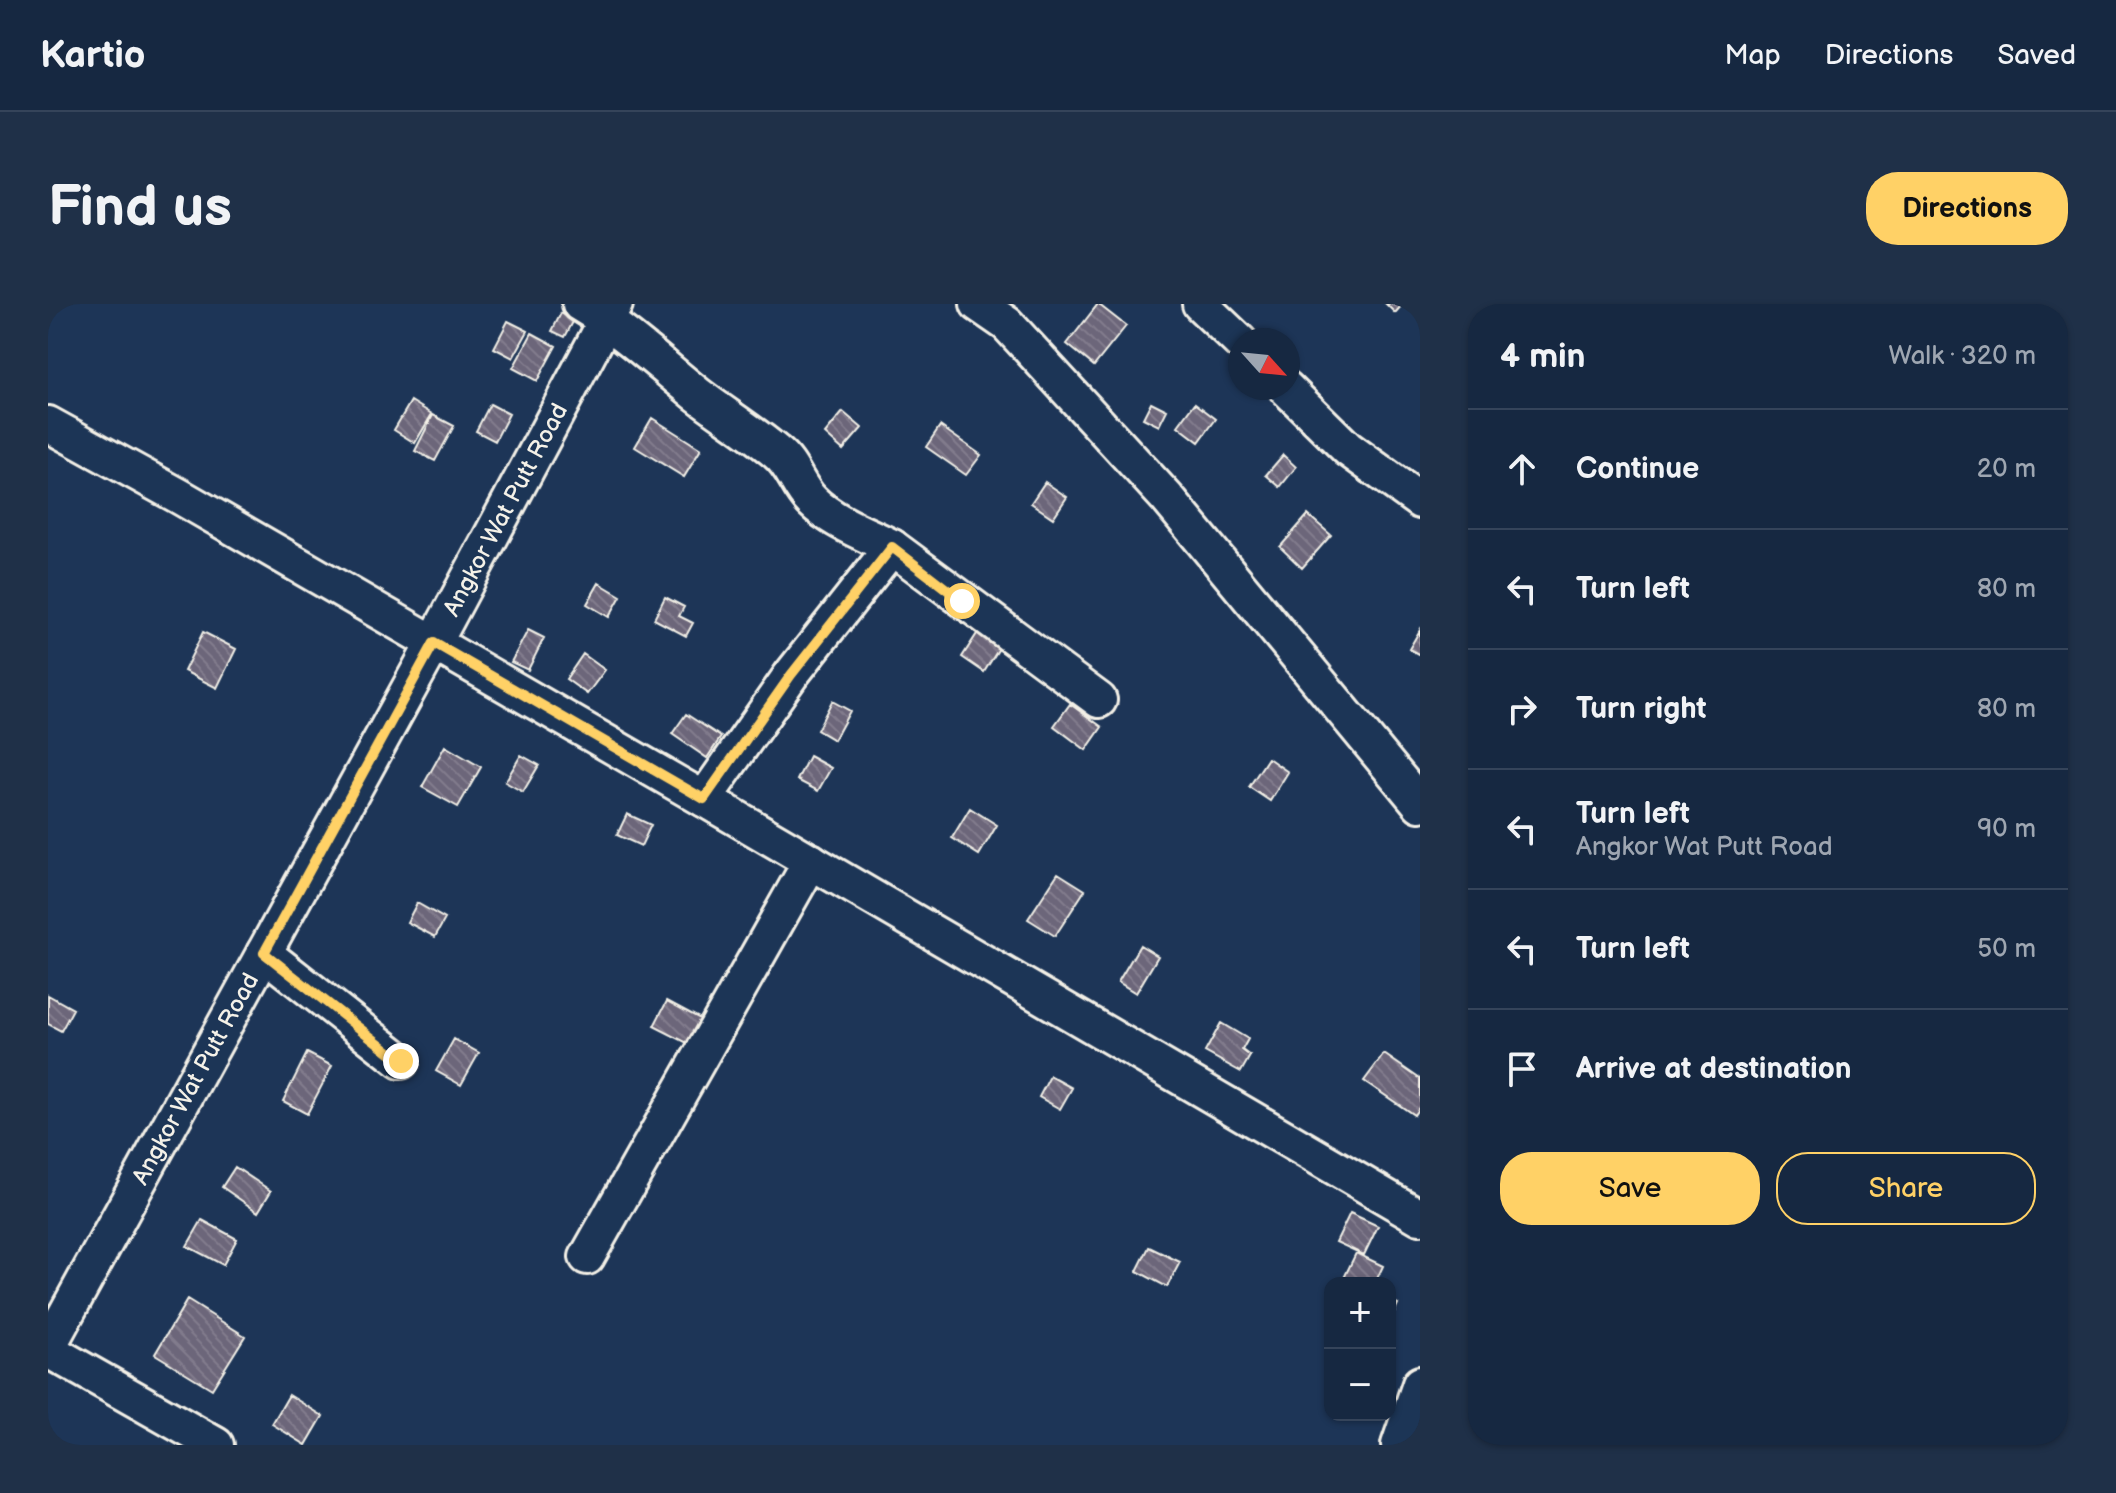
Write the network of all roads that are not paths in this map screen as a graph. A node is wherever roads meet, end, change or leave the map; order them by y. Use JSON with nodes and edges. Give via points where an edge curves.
{"nodes":[{"id":1,"x":978,"y":304,"type":"edge"},
{"id":2,"x":1200,"y":304,"type":"edge"},
{"id":3,"x":600,"y":309,"type":"edge"},
{"id":4,"x":1228,"y":331,"type":"edge"},
{"id":5,"x":1298,"y":400,"type":"edge"},
{"id":6,"x":48,"y":424,"type":"edge"},
{"id":7,"x":1420,"y":501,"type":"edge"},
{"id":8,"x":892,"y":547,"type":"junction"},
{"id":9,"x":434,"y":643,"type":"junction"},
{"id":10,"x":1099,"y":700,"type":"dead end"},
{"id":11,"x":704,"y":799,"type":"junction"},
{"id":12,"x":1420,"y":804,"type":"edge"},
{"id":13,"x":811,"y":861,"type":"junction"},
{"id":14,"x":264,"y":953,"type":"junction"},
{"id":15,"x":401,"y":1061,"type":"dead end"},
{"id":16,"x":1420,"y":1217,"type":"edge"},
{"id":17,"x":587,"y":1257,"type":"dead end"},
{"id":18,"x":48,"y":1348,"type":"edge"},
{"id":19,"x":1420,"y":1384,"type":"edge"},
{"id":20,"x":216,"y":1445,"type":"edge"},
{"id":21,"x":1399,"y":1445,"type":"edge"}],
"edges":[{"from":1,"to":12,"type":"street","via":[[1007,324],[1167,498]]},
{"from":2,"to":4,"type":"street"},
{"from":3,"to":8,"type":"street","via":[[720,412],[776,451],[815,504]]},
{"from":3,"to":9,"type":"street","name":"Angkor Wat Putt Road"},
{"from":5,"to":7,"type":"street","via":[[1348,449]]},
{"from":6,"to":9,"type":"street"},
{"from":8,"to":10,"type":"street"},
{"from":8,"to":11,"type":"street","via":[[791,675]]},
{"from":9,"to":11,"type":"street"},
{"from":9,"to":14,"type":"street","name":"Angkor Wat Putt Road"},
{"from":11,"to":13,"type":"street"},
{"from":13,"to":16,"type":"street"},
{"from":13,"to":17,"type":"street"},
{"from":14,"to":15,"type":"street"},
{"from":14,"to":18,"type":"street","name":"Angkor Wat Putt Road"},
{"from":18,"to":20,"type":"street"},
{"from":19,"to":21,"type":"street"}]}
